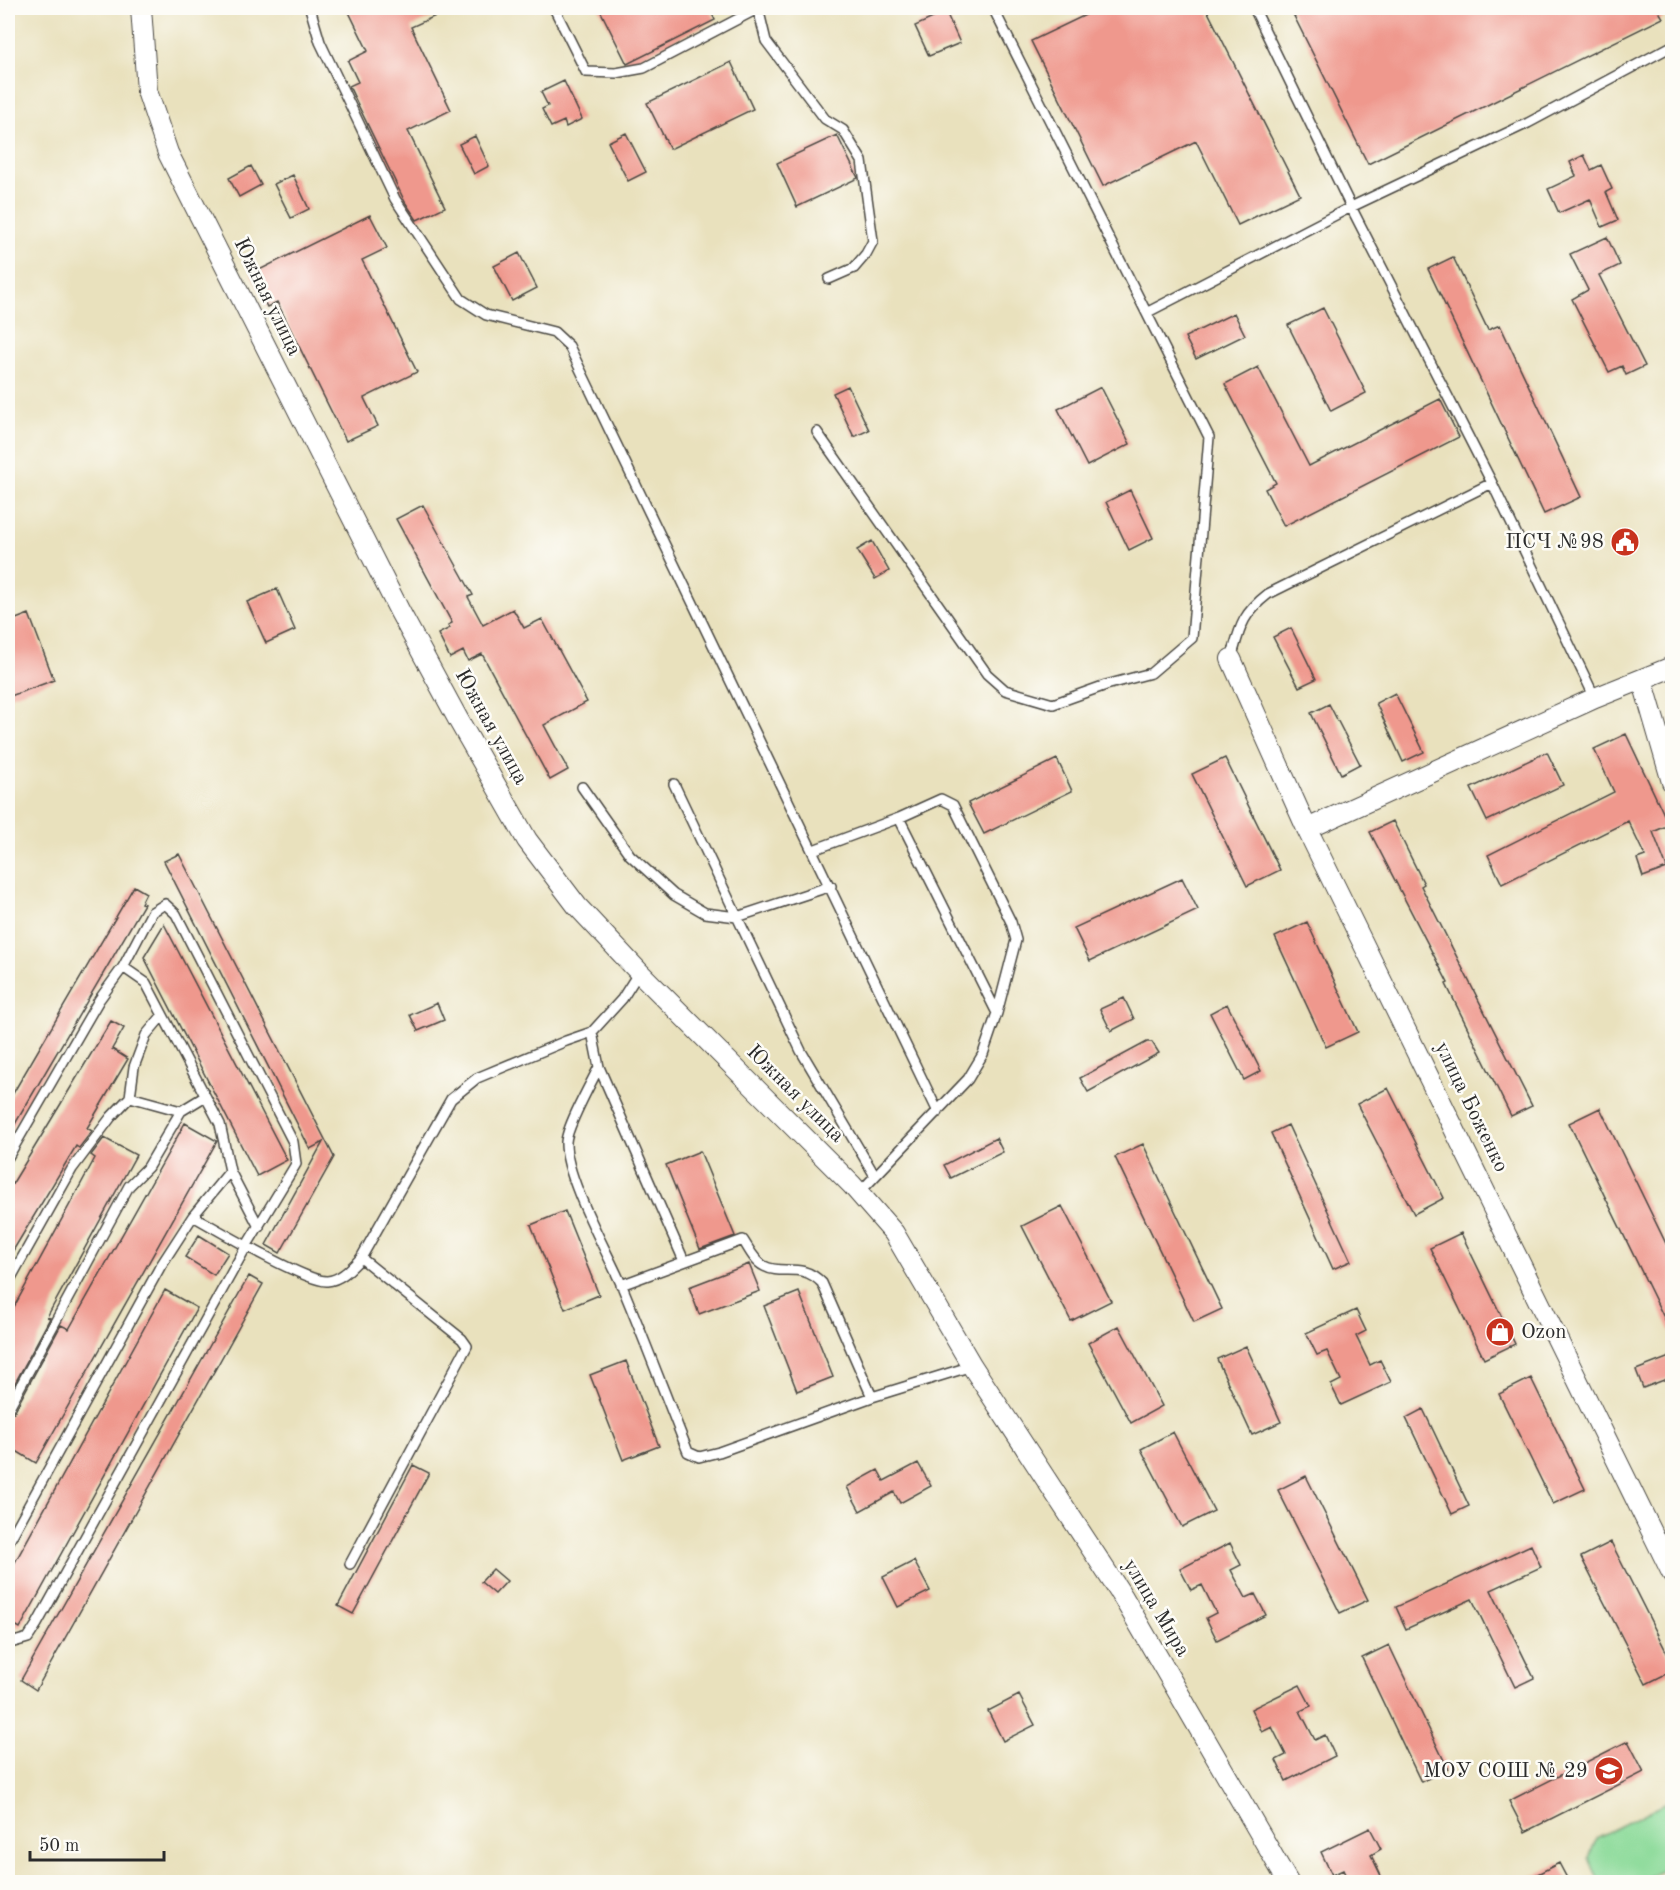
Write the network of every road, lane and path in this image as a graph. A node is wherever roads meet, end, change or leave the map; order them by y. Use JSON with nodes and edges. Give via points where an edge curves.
{"nodes":[{"id":1,"x":141,"y":8,"type":"edge"},
{"id":2,"x":309,"y":8,"type":"edge"},
{"id":3,"x":554,"y":8,"type":"edge"},
{"id":4,"x":758,"y":8,"type":"edge"},
{"id":5,"x":993,"y":8,"type":"edge"},
{"id":6,"x":1254,"y":8,"type":"edge"},
{"id":7,"x":1672,"y":46,"type":"edge"},
{"id":8,"x":1351,"y":207,"type":"junction"},
{"id":9,"x":830,"y":279,"type":"dead end"},
{"id":10,"x":1148,"y":312,"type":"junction"},
{"id":11,"x":817,"y":432,"type":"dead end"},
{"id":12,"x":1492,"y":483,"type":"junction"},
{"id":13,"x":1231,"y":659,"type":"joint"},
{"id":14,"x":1672,"y":667,"type":"edge"},
{"id":15,"x":1642,"y":679,"type":"junction"},
{"id":16,"x":1595,"y":698,"type":"junction"},
{"id":17,"x":1672,"y":782,"type":"edge"},
{"id":18,"x":674,"y":784,"type":"dead end"},
{"id":19,"x":582,"y":787,"type":"dead end"},
{"id":20,"x":899,"y":818,"type":"junction"},
{"id":21,"x":1307,"y":829,"type":"junction"},
{"id":22,"x":813,"y":850,"type":"junction"},
{"id":23,"x":831,"y":886,"type":"junction"},
{"id":24,"x":737,"y":917,"type":"junction"},
{"id":25,"x":123,"y":967,"type":"junction"},
{"id":26,"x":639,"y":972,"type":"junction"},
{"id":27,"x":997,"y":1012,"type":"junction"},
{"id":28,"x":162,"y":1016,"type":"junction"},
{"id":29,"x":592,"y":1032,"type":"junction"},
{"id":30,"x":599,"y":1067,"type":"junction"},
{"id":31,"x":130,"y":1097,"type":"junction"},
{"id":32,"x":204,"y":1097,"type":"junction"},
{"id":33,"x":181,"y":1111,"type":"junction"},
{"id":34,"x":938,"y":1112,"type":"junction"},
{"id":35,"x":8,"y":1157,"type":"edge"},
{"id":36,"x":230,"y":1171,"type":"junction"},
{"id":37,"x":875,"y":1176,"type":"junction"},
{"id":38,"x":859,"y":1193,"type":"junction"},
{"id":39,"x":193,"y":1216,"type":"junction"},
{"id":40,"x":259,"y":1227,"type":"junction"},
{"id":41,"x":247,"y":1245,"type":"junction"},
{"id":42,"x":361,"y":1258,"type":"junction"},
{"id":43,"x":684,"y":1261,"type":"junction"},
{"id":44,"x":8,"y":1283,"type":"edge"},
{"id":45,"x":621,"y":1285,"type":"junction"},
{"id":46,"x":972,"y":1366,"type":"junction"},
{"id":47,"x":872,"y":1397,"type":"junction"},
{"id":48,"x":8,"y":1409,"type":"edge"},
{"id":49,"x":8,"y":1543,"type":"edge"},
{"id":50,"x":351,"y":1564,"type":"dead end"},
{"id":51,"x":1672,"y":1574,"type":"edge"},
{"id":52,"x":8,"y":1638,"type":"edge"},
{"id":53,"x":1288,"y":1882,"type":"edge"}],
"edges":[{"from":1,"to":26,"type":"street","name":"Южная улица","via":[[147,91],[168,153],[400,612],[527,840],[577,906]]},
{"from":2,"to":22,"type":"lane","via":[[320,42],[395,199],[460,299],[486,315],[554,332],[569,346]]},
{"from":3,"to":4,"type":"lane","via":[[586,72],[616,73],[644,68]]},
{"from":4,"to":9,"type":"lane","via":[[766,40],[825,119],[843,130],[862,161],[873,241],[854,268]]},
{"from":5,"to":10,"type":"lane"},
{"from":6,"to":8,"type":"lane"},
{"from":7,"to":8,"type":"lane","via":[[1528,123]]},
{"from":8,"to":10,"type":"lane"},
{"from":8,"to":12,"type":"lane"},
{"from":10,"to":11,"type":"lane","via":[[1209,436],[1192,638],[1151,673],[1053,704],[1005,690],[987,674]]},
{"from":12,"to":13,"type":"lane","via":[[1268,594],[1252,606],[1240,625]]},
{"from":12,"to":16,"type":"lane"},
{"from":13,"to":21,"type":"street","name":"улица Боженко"},
{"from":14,"to":15,"type":"street"},
{"from":15,"to":16,"type":"street"},
{"from":15,"to":17,"type":"street"},
{"from":16,"to":21,"type":"street"},
{"from":18,"to":24,"type":"lane"},
{"from":19,"to":24,"type":"lane","via":[[630,855],[674,895],[705,913]]},
{"from":20,"to":22,"type":"lane"},
{"from":20,"to":27,"type":"lane"},
{"from":20,"to":27,"type":"lane","via":[[941,799],[953,805],[1011,922],[1016,940]]},
{"from":21,"to":51,"type":"street","name":"улица Боженко"},
{"from":22,"to":23,"type":"lane"},
{"from":23,"to":24,"type":"lane"},
{"from":23,"to":34,"type":"lane"},
{"from":24,"to":37,"type":"lane","via":[[801,1051]]},
{"from":25,"to":28,"type":"lane","via":[[146,983]]},
{"from":25,"to":35,"type":"lane","via":[[99,1000]]},
{"from":25,"to":40,"type":"lane","via":[[152,912],[165,904],[176,914],[293,1142],[296,1164]]},
{"from":26,"to":29,"type":"lane","via":[[622,999]]},
{"from":26,"to":38,"type":"street","name":"Южная улица"},
{"from":27,"to":34,"type":"lane","via":[[983,1054],[968,1079]]},
{"from":28,"to":31,"type":"lane","via":[[146,1035],[134,1067]]},
{"from":28,"to":32,"type":"lane"},
{"from":29,"to":30,"type":"lane"},
{"from":29,"to":42,"type":"lane","via":[[477,1078],[451,1099]]},
{"from":30,"to":43,"type":"lane"},
{"from":30,"to":45,"type":"lane","via":[[566,1139],[567,1156]]},
{"from":31,"to":33,"type":"lane"},
{"from":31,"to":44,"type":"lane","via":[[72,1169]]},
{"from":32,"to":33,"type":"lane"},
{"from":32,"to":36,"type":"lane","via":[[220,1124]]},
{"from":33,"to":48,"type":"lane","via":[[148,1167],[129,1186]]},
{"from":34,"to":37,"type":"lane"},
{"from":36,"to":39,"type":"lane"},
{"from":36,"to":40,"type":"lane"},
{"from":37,"to":38,"type":"lane"},
{"from":38,"to":46,"type":"street","name":"Южная улица","via":[[894,1233]]},
{"from":39,"to":41,"type":"lane"},
{"from":39,"to":49,"type":"lane","via":[[160,1267]]},
{"from":40,"to":41,"type":"lane"},
{"from":41,"to":42,"type":"lane","via":[[298,1272],[326,1281],[343,1275]]},
{"from":41,"to":52,"type":"lane","via":[[37,1624],[28,1638],[14,1642]]},
{"from":42,"to":50,"type":"lane","via":[[467,1346]]},
{"from":43,"to":45,"type":"lane"},
{"from":43,"to":47,"type":"lane","via":[[743,1240],[766,1267],[814,1275],[822,1283]]},
{"from":45,"to":47,"type":"lane","via":[[688,1452],[699,1457]]},
{"from":46,"to":47,"type":"lane"},
{"from":46,"to":53,"type":"street","name":"улица Мира","via":[[1123,1597]]}]}
